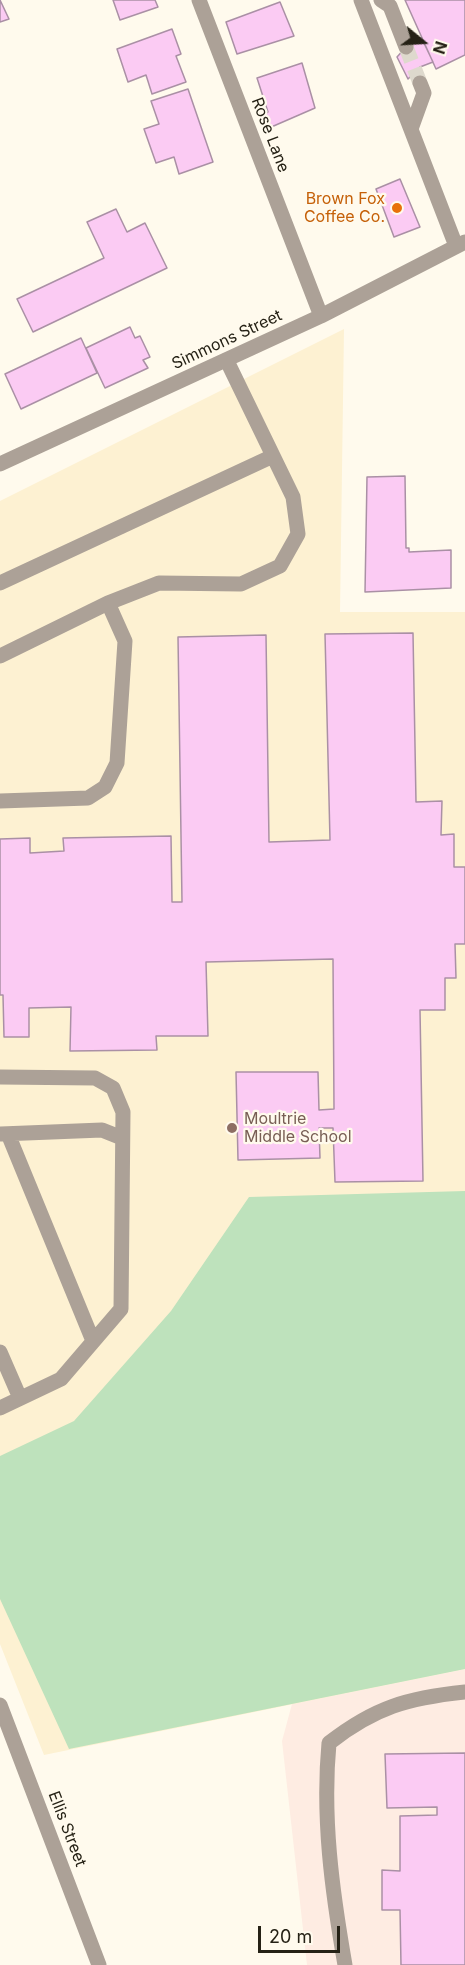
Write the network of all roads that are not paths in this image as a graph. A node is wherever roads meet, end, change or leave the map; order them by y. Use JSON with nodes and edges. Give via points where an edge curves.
{"nodes":[{"id":1,"x":199,"y":0,"type":"edge"},
{"id":2,"x":361,"y":0,"type":"edge"},
{"id":3,"x":381,"y":0,"type":"edge"},
{"id":4,"x":406,"y":47,"type":"tunnel mouth"},
{"id":5,"x":420,"y":82,"type":"tunnel mouth"},
{"id":6,"x":411,"y":129,"type":"junction"},
{"id":7,"x":461,"y":244,"type":"edge"},
{"id":8,"x":321,"y":316,"type":"junction"},
{"id":9,"x":226,"y":361,"type":"junction"},
{"id":10,"x":273,"y":456,"type":"junction"},
{"id":11,"x":0,"y":464,"type":"edge"},
{"id":12,"x":0,"y":583,"type":"edge"},
{"id":13,"x":108,"y":603,"type":"junction"},
{"id":14,"x":0,"y":656,"type":"edge"},
{"id":15,"x":0,"y":801,"type":"edge"},
{"id":16,"x":0,"y":1077,"type":"edge"},
{"id":17,"x":4,"y":1134,"type":"edge"},
{"id":18,"x":122,"y":1138,"type":"junction"},
{"id":19,"x":93,"y":1341,"type":"junction"},
{"id":20,"x":0,"y":1352,"type":"edge"},
{"id":21,"x":20,"y":1398,"type":"junction"},
{"id":22,"x":0,"y":1408,"type":"edge"},
{"id":23,"x":465,"y":1692,"type":"edge"},
{"id":24,"x":0,"y":1706,"type":"edge"},
{"id":25,"x":99,"y":1965,"type":"edge"},
{"id":26,"x":345,"y":1965,"type":"edge"}],
"edges":[{"from":1,"to":8,"type":"street","name":"Rose Lane"},
{"from":2,"to":6,"type":"street"},
{"from":3,"to":4,"type":"street","via":[[390,6]]},
{"from":5,"to":6,"type":"street","via":[[424,93]]},
{"from":6,"to":7,"type":"street"},
{"from":7,"to":8,"type":"street","name":"Simmons Street"},
{"from":8,"to":9,"type":"street","name":"Simmons Street"},
{"from":9,"to":10,"type":"street"},
{"from":9,"to":11,"type":"street","name":"Simmons Street"},
{"from":10,"to":12,"type":"street"},
{"from":10,"to":13,"type":"street","via":[[293,498],[298,534],[280,566],[241,584],[159,583]]},
{"from":13,"to":14,"type":"street"},
{"from":13,"to":15,"type":"street","via":[[125,641],[117,763],[105,787],[88,798]]},
{"from":16,"to":18,"type":"street","via":[[95,1078],[113,1088],[123,1112]]},
{"from":17,"to":18,"type":"street","via":[[102,1130]]},
{"from":17,"to":19,"type":"street"},
{"from":18,"to":19,"type":"street","via":[[121,1309]]},
{"from":19,"to":21,"type":"street","via":[[61,1379]]},
{"from":20,"to":21,"type":"street"},
{"from":21,"to":22,"type":"street"},
{"from":23,"to":26,"type":"street","via":[[405,1700],[356,1722],[329,1743],[325,1782],[332,1891]]},
{"from":24,"to":25,"type":"street","name":"Ellis Street"}]}
